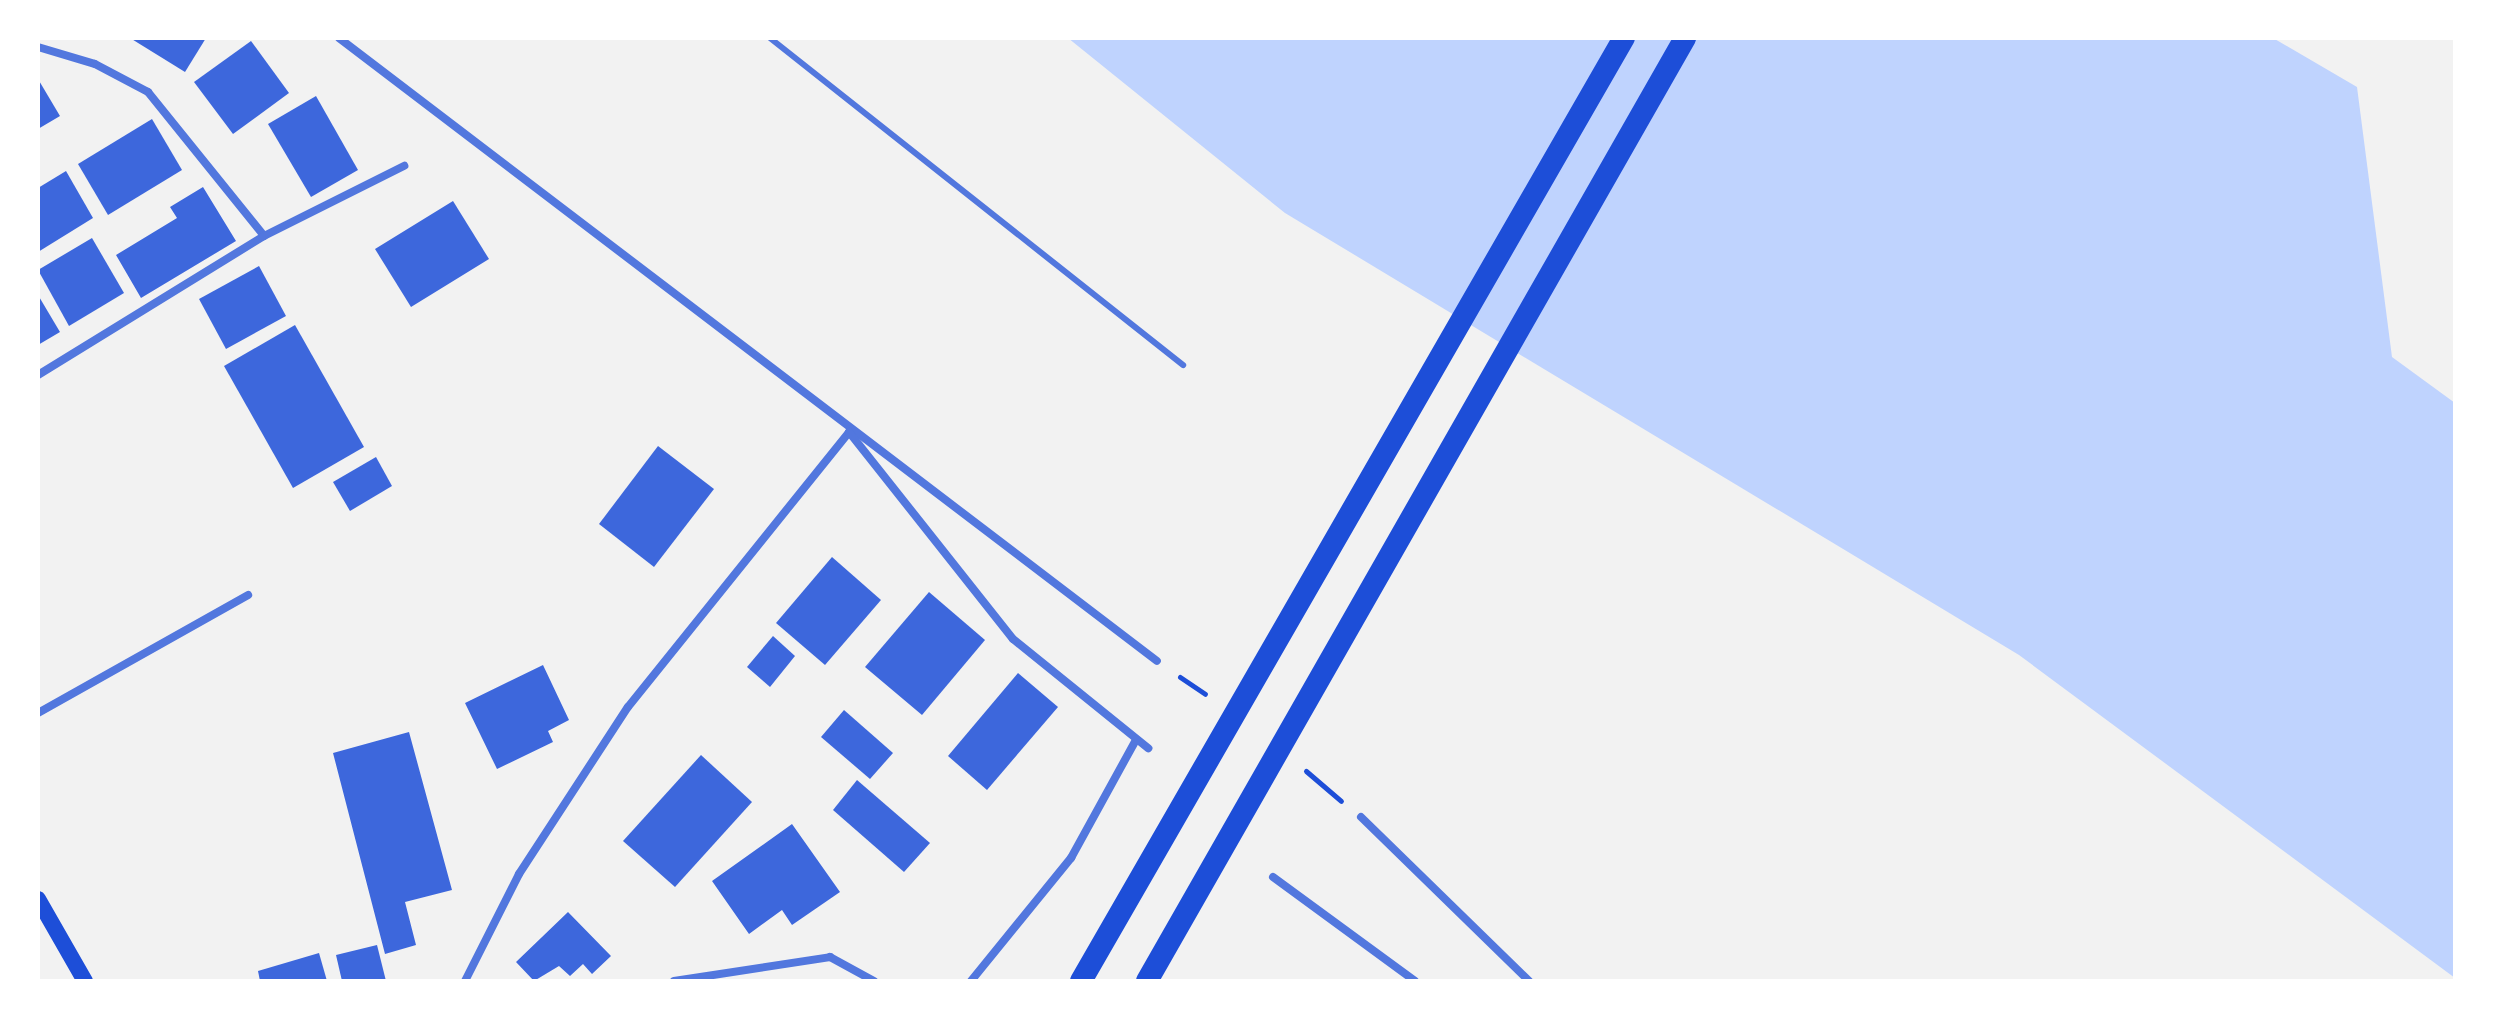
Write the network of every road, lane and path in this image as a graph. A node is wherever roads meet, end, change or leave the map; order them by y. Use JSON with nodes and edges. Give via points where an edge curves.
{"nodes":[{"id":1,"x":339,"y":38,"type":"edge"},
{"id":2,"x":770,"y":38,"type":"edge"},
{"id":3,"x":1624,"y":38,"type":"edge"},
{"id":4,"x":1685,"y":38,"type":"edge"},
{"id":5,"x":38,"y":47,"type":"edge"},
{"id":6,"x":404,"y":166,"type":"dead end"},
{"id":7,"x":264,"y":236,"type":"junction"},
{"id":8,"x":1183,"y":365,"type":"dead end"},
{"id":9,"x":38,"y":375,"type":"edge"},
{"id":10,"x":849,"y":432,"type":"junction"},
{"id":11,"x":248,"y":595,"type":"dead end"},
{"id":12,"x":1157,"y":661,"type":"dead end"},
{"id":13,"x":38,"y":713,"type":"edge"},
{"id":14,"x":1136,"y":740,"type":"junction"},
{"id":15,"x":1148,"y":748,"type":"dead end"},
{"id":16,"x":1306,"y":771,"type":"dead end"},
{"id":17,"x":1361,"y":817,"type":"joint"},
{"id":18,"x":1273,"y":877,"type":"dead end"},
{"id":19,"x":38,"y":899,"type":"edge"},
{"id":20,"x":85,"y":981,"type":"edge"},
{"id":21,"x":465,"y":981,"type":"edge"},
{"id":22,"x":674,"y":981,"type":"edge"},
{"id":23,"x":874,"y":981,"type":"edge"},
{"id":24,"x":971,"y":981,"type":"edge"},
{"id":25,"x":1081,"y":981,"type":"edge"},
{"id":26,"x":1147,"y":981,"type":"edge"},
{"id":27,"x":1415,"y":981,"type":"edge"},
{"id":28,"x":1529,"y":981,"type":"edge"}],
"edges":[{"from":1,"to":10,"type":"street"},
{"from":2,"to":8,"type":"lane"},
{"from":3,"to":25,"type":"highway"},
{"from":4,"to":26,"type":"highway"},
{"from":5,"to":7,"type":"street","via":[[95,64],[148,92]]},
{"from":6,"to":7,"type":"street"},
{"from":7,"to":9,"type":"street"},
{"from":10,"to":12,"type":"street"},
{"from":10,"to":14,"type":"street","via":[[1013,639]]},
{"from":10,"to":21,"type":"street","via":[[628,707],[519,874]]},
{"from":11,"to":13,"type":"street"},
{"from":14,"to":15,"type":"street"},
{"from":14,"to":24,"type":"street","via":[[1071,858]]},
{"from":16,"to":17,"type":"path"},
{"from":17,"to":28,"type":"street"},
{"from":18,"to":27,"type":"street"},
{"from":19,"to":20,"type":"main road"},
{"from":22,"to":23,"type":"street","via":[[830,957]]}]}
